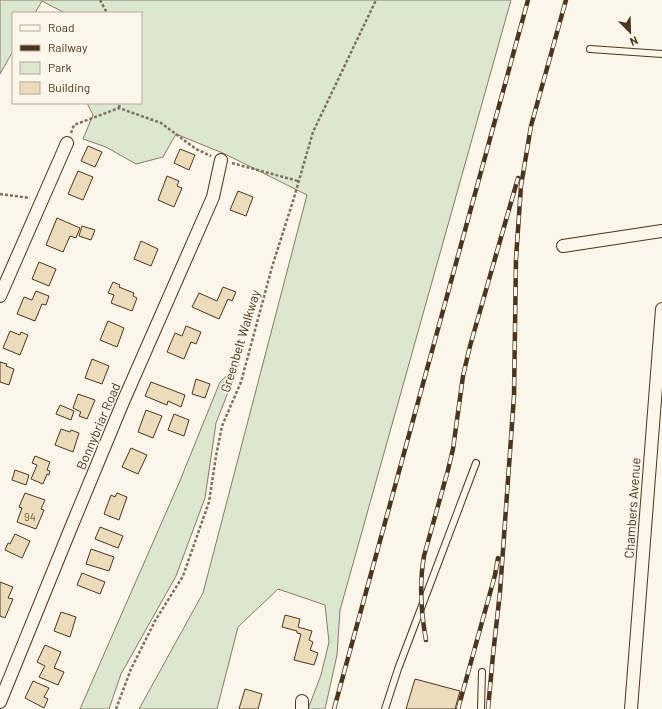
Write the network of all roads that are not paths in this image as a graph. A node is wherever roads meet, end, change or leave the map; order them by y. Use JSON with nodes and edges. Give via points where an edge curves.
{"nodes":[{"id":1,"x":590,"y":49,"type":"dead end"},
{"id":2,"x":662,"y":54,"type":"edge"},
{"id":3,"x":67,"y":143,"type":"road end"},
{"id":4,"x":221,"y":160,"type":"road end"},
{"id":5,"x":662,"y":231,"type":"edge"},
{"id":6,"x":563,"y":246,"type":"dead end"},
{"id":7,"x":0,"y":296,"type":"edge"},
{"id":8,"x":662,"y":309,"type":"edge"},
{"id":9,"x":476,"y":463,"type":"dead end"},
{"id":10,"x":482,"y":672,"type":"dead end"},
{"id":11,"x":0,"y":702,"type":"edge"},
{"id":12,"x":385,"y":709,"type":"edge"},
{"id":13,"x":481,"y":709,"type":"edge"},
{"id":14,"x":631,"y":709,"type":"edge"}],
"edges":[{"from":1,"to":2,"type":"lane"},
{"from":3,"to":7,"type":"street"},
{"from":4,"to":11,"type":"street","name":"Bonnybriar Road","via":[[213,197],[117,416]]},
{"from":5,"to":6,"type":"street"},
{"from":8,"to":14,"type":"street","name":"Chambers Avenue"},
{"from":9,"to":12,"type":"lane"},
{"from":10,"to":13,"type":"lane"}]}
